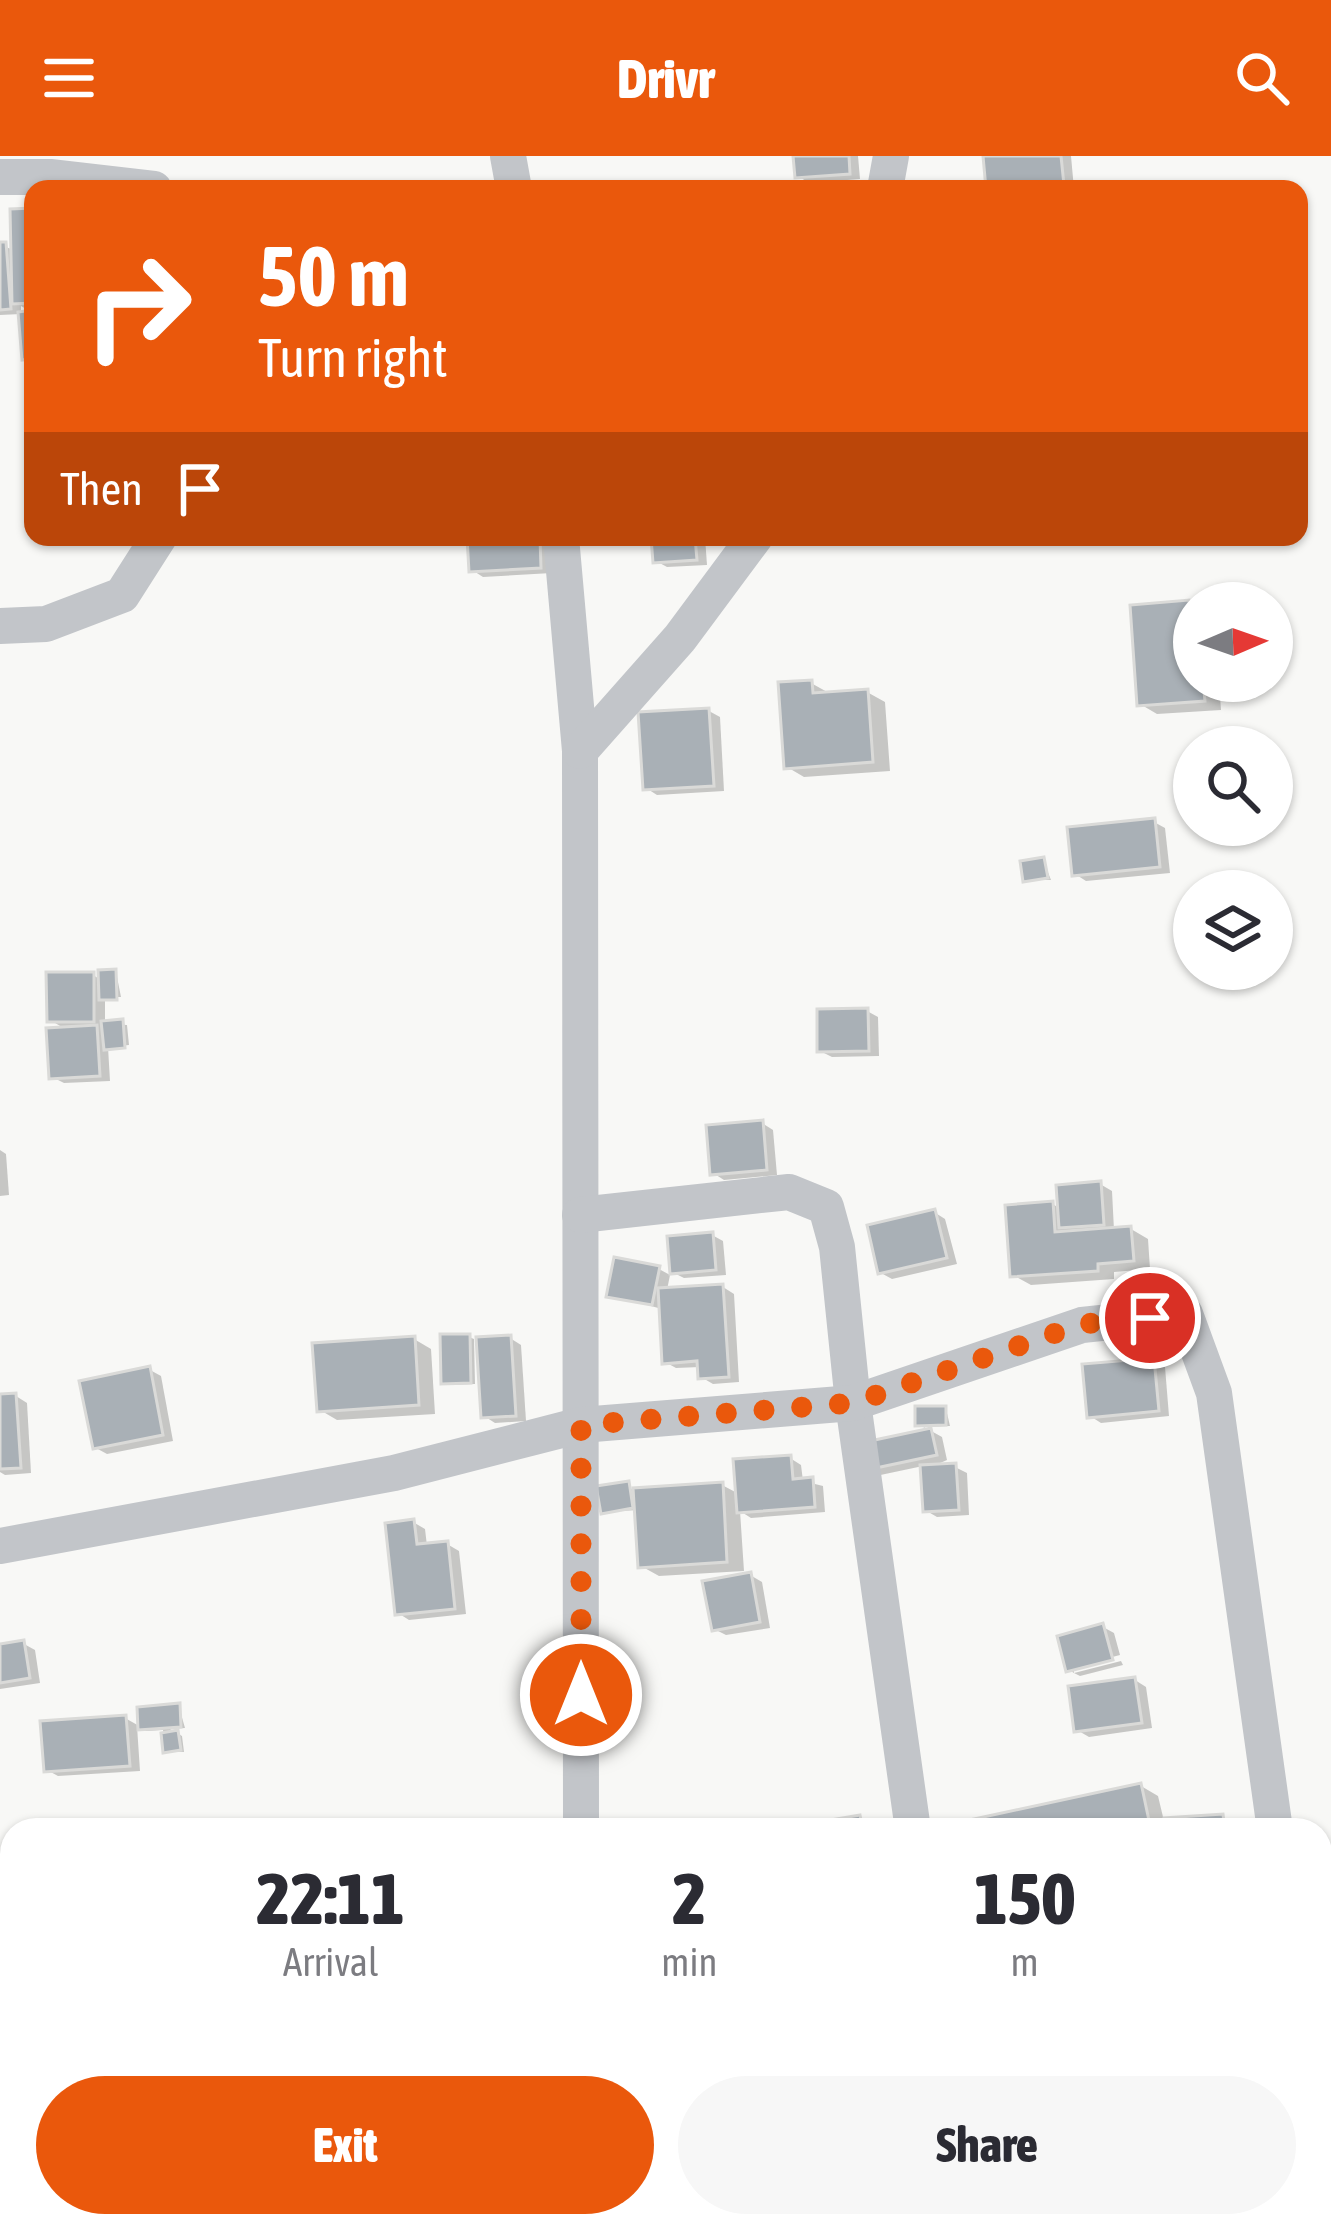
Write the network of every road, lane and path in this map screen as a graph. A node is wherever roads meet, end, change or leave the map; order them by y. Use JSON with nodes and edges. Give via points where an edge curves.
{"nodes":[{"id":1,"x":0,"y":177,"type":"edge"},
{"id":2,"x":76,"y":180,"type":"edge"},
{"id":3,"x":152,"y":546,"type":"edge"},
{"id":4,"x":562,"y":546,"type":"edge"},
{"id":5,"x":748,"y":546,"type":"edge"},
{"id":6,"x":0,"y":626,"type":"edge"},
{"id":7,"x":580,"y":752,"type":"junction"},
{"id":8,"x":580,"y":1214,"type":"junction"},
{"id":9,"x":853,"y":1403,"type":"junction"},
{"id":10,"x":581,"y":1425,"type":"junction"},
{"id":11,"x":0,"y":1546,"type":"edge"},
{"id":12,"x":581,"y":1818,"type":"edge"},
{"id":13,"x":911,"y":1818,"type":"edge"},
{"id":14,"x":1273,"y":1818,"type":"edge"}],
"edges":[{"from":1,"to":2,"type":"street"},
{"from":3,"to":6,"type":"street","via":[[122,595],[46,624]]},
{"from":4,"to":7,"type":"street"},
{"from":5,"to":7,"type":"street"},
{"from":7,"to":8,"type":"street"},
{"from":8,"to":9,"type":"street","via":[[789,1192],[826,1207]]},
{"from":8,"to":10,"type":"street"},
{"from":9,"to":10,"type":"street"},
{"from":9,"to":13,"type":"street"},
{"from":9,"to":14,"type":"street","via":[[1082,1324],[1185,1314],[1214,1394]]},
{"from":10,"to":11,"type":"street","via":[[394,1472]]},
{"from":10,"to":12,"type":"street"}]}
